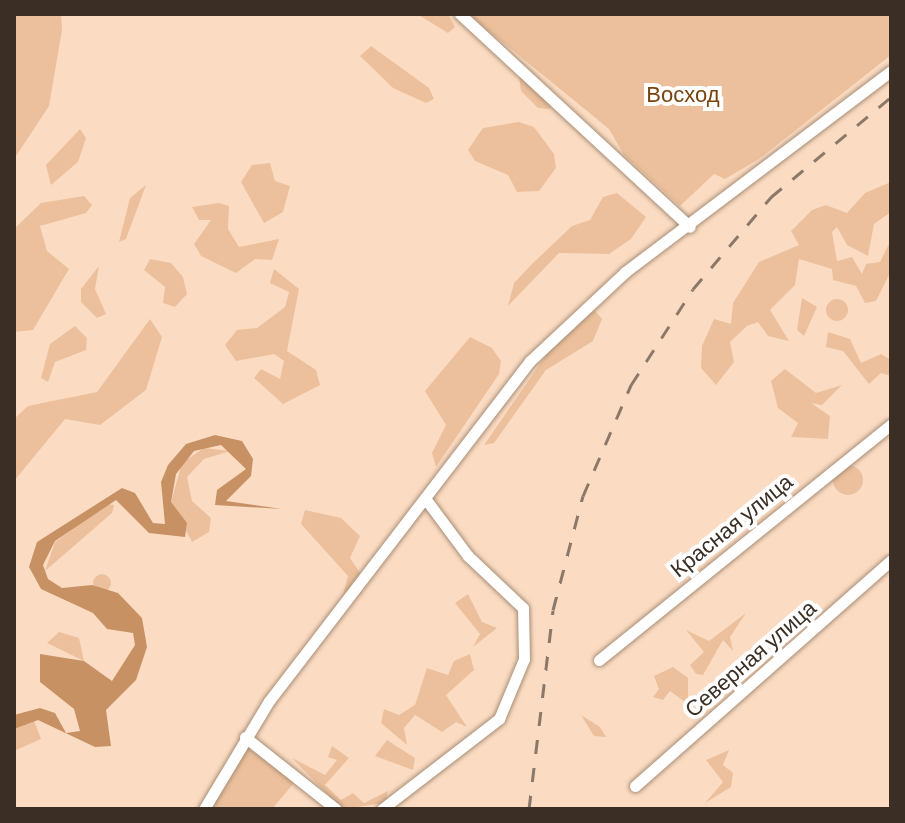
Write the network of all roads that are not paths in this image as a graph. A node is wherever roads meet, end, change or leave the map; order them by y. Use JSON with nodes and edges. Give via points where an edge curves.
{"nodes":[{"id":1,"x":460,"y":14,"type":"edge"},
{"id":2,"x":891,"y":71,"type":"edge"},
{"id":3,"x":690,"y":227,"type":"junction"},
{"id":4,"x":891,"y":424,"type":"edge"},
{"id":5,"x":425,"y":498,"type":"junction"},
{"id":6,"x":891,"y":560,"type":"edge"},
{"id":7,"x":599,"y":660,"type":"dead end"},
{"id":8,"x":245,"y":737,"type":"junction"},
{"id":9,"x":635,"y":786,"type":"dead end"},
{"id":10,"x":204,"y":809,"type":"edge"},
{"id":11,"x":336,"y":809,"type":"edge"},
{"id":12,"x":382,"y":809,"type":"edge"}],
"edges":[{"from":1,"to":3,"type":"street"},
{"from":2,"to":3,"type":"street"},
{"from":3,"to":5,"type":"street","via":[[573,317]]},
{"from":4,"to":7,"type":"street","name":"Красная улица"},
{"from":5,"to":8,"type":"street"},
{"from":5,"to":12,"type":"street","via":[[468,556],[523,608],[524,659],[499,719]]},
{"from":6,"to":9,"type":"street","name":"Северная улица"},
{"from":8,"to":10,"type":"street"},
{"from":8,"to":11,"type":"street"}]}
